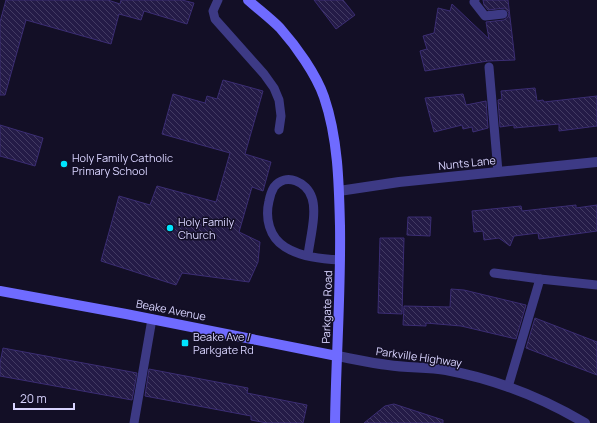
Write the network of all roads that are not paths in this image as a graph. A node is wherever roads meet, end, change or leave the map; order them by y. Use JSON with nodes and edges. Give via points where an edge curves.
{"nodes":[{"id":1,"x":218,"y":0,"type":"edge"},
{"id":2,"x":248,"y":0,"type":"edge"},
{"id":3,"x":475,"y":0,"type":"edge"},
{"id":4,"x":503,"y":14,"type":"dead end"},
{"id":5,"x":488,"y":67,"type":"dead end"},
{"id":6,"x":279,"y":130,"type":"dead end"},
{"id":7,"x":597,"y":162,"type":"edge"},
{"id":8,"x":498,"y":172,"type":"junction"},
{"id":9,"x":339,"y":191,"type":"junction"},
{"id":10,"x":308,"y":256,"type":"junction"},
{"id":11,"x":340,"y":260,"type":"junction"},
{"id":12,"x":494,"y":273,"type":"dead end"},
{"id":13,"x":540,"y":279,"type":"junction"},
{"id":14,"x":597,"y":285,"type":"edge"},
{"id":15,"x":0,"y":291,"type":"edge"},
{"id":16,"x":152,"y":319,"type":"junction"},
{"id":17,"x":337,"y":356,"type":"junction"},
{"id":18,"x":508,"y":387,"type":"junction"},
{"id":19,"x":575,"y":420,"type":"edge"},
{"id":20,"x":134,"y":423,"type":"edge"},
{"id":21,"x":335,"y":423,"type":"edge"},
{"id":22,"x":585,"y":423,"type":"edge"}],
"edges":[{"from":1,"to":6,"type":"lane","via":[[213,11],[215,19],[274,88],[280,106]]},
{"from":2,"to":9,"type":"street","name":"Parkgate Road","via":[[280,28],[312,73],[324,96],[336,158]]},
{"from":3,"to":4,"type":"lane","via":[[485,16]]},
{"from":5,"to":8,"type":"lane"},
{"from":7,"to":8,"type":"street","name":"Nunts Lane"},
{"from":8,"to":9,"type":"street","name":"Nunts Lane"},
{"from":9,"to":11,"type":"street","name":"Parkgate Road"},
{"from":10,"to":10,"type":"lane","via":[[284,246],[274,237],[268,224],[266,212],[271,192],[282,181],[290,179],[299,182],[312,197],[314,208]]},
{"from":10,"to":11,"type":"lane"},
{"from":11,"to":17,"type":"street","name":"Parkgate Road"},
{"from":12,"to":13,"type":"lane"},
{"from":13,"to":14,"type":"lane"},
{"from":13,"to":18,"type":"lane"},
{"from":15,"to":16,"type":"street","name":"Beake Avenue"},
{"from":16,"to":17,"type":"street","name":"Beake Avenue"},
{"from":16,"to":20,"type":"lane"},
{"from":17,"to":18,"type":"street","name":"Parkville Highway","via":[[388,365],[445,370]]},
{"from":17,"to":21,"type":"street","name":"Parkgate Road"},
{"from":18,"to":19,"type":"street","name":"Parkville Highway","via":[[535,398]]},
{"from":19,"to":22,"type":"street","name":"Parkville Highway"}]}
